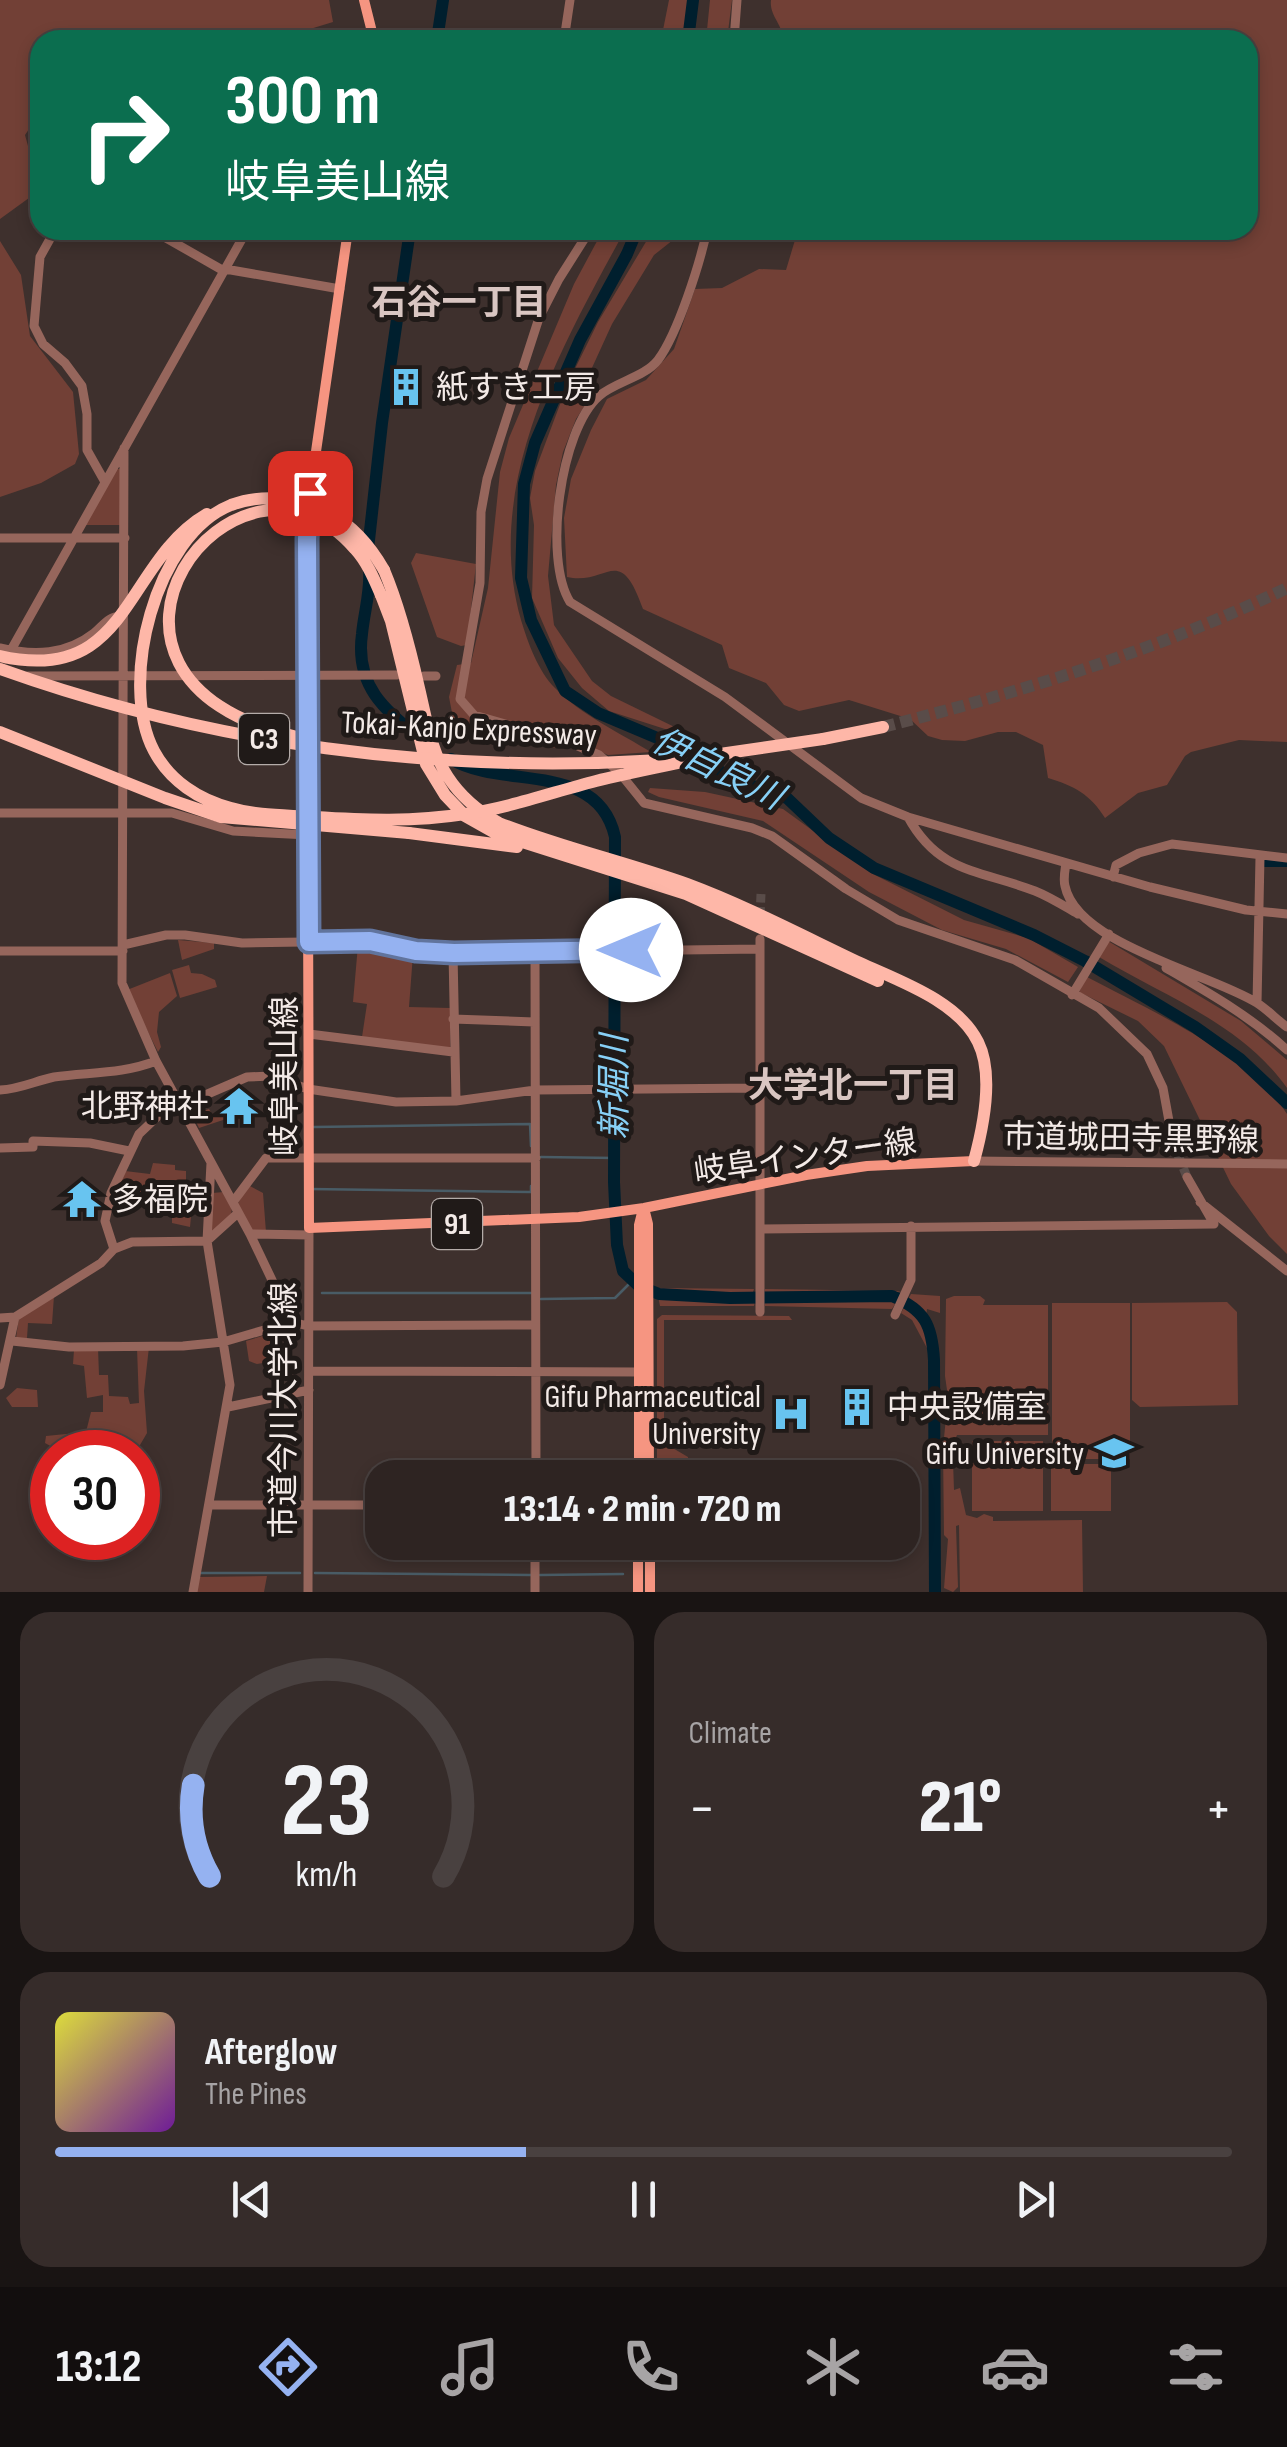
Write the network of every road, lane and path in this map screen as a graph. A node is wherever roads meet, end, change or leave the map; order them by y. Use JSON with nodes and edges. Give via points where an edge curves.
{"nodes":[{"id":1,"x":364,"y":0,"type":"edge"},
{"id":2,"x":570,"y":0,"type":"edge"},
{"id":3,"x":738,"y":0,"type":"edge"},
{"id":4,"x":372,"y":30,"type":"edge"},
{"id":5,"x":566,"y":30,"type":"edge"},
{"id":6,"x":735,"y":30,"type":"edge"},
{"id":7,"x":49,"y":240,"type":"edge"},
{"id":8,"x":170,"y":240,"type":"edge"},
{"id":9,"x":242,"y":240,"type":"edge"},
{"id":10,"x":347,"y":240,"type":"edge"},
{"id":11,"x":584,"y":240,"type":"edge"},
{"id":12,"x":705,"y":240,"type":"edge"},
{"id":13,"x":225,"y":270,"type":"junction"},
{"id":14,"x":340,"y":288,"type":"junction"},
{"id":15,"x":124,"y":448,"type":"junction"},
{"id":16,"x":104,"y":482,"type":"junction"},
{"id":17,"x":228,"y":506,"type":"junction"},
{"id":18,"x":0,"y":538,"type":"edge"},
{"id":19,"x":125,"y":538,"type":"junction"},
{"id":20,"x":73,"y":539,"type":"junction"},
{"id":21,"x":124,"y":616,"type":"junction"},
{"id":22,"x":0,"y":648,"type":"edge"},
{"id":23,"x":6,"y":653,"type":"edge"},
{"id":24,"x":0,"y":671,"type":"edge"},
{"id":25,"x":122,"y":675,"type":"junction"},
{"id":26,"x":397,"y":675,"type":"dead end"},
{"id":27,"x":308,"y":676,"type":"junction"},
{"id":28,"x":417,"y":702,"type":"junction"},
{"id":29,"x":882,"y":727,"type":"tunnel mouth"},
{"id":30,"x":0,"y":732,"type":"edge"},
{"id":31,"x":715,"y":755,"type":"junction"},
{"id":32,"x":422,"y":761,"type":"junction"},
{"id":33,"x":0,"y":813,"type":"edge"},
{"id":34,"x":123,"y":813,"type":"junction"},
{"id":35,"x":908,"y":817,"type":"junction"},
{"id":36,"x":308,"y":835,"type":"junction"},
{"id":37,"x":554,"y":853,"type":"junction"},
{"id":38,"x":1260,"y":856,"type":"junction"},
{"id":39,"x":1287,"y":858,"type":"edge"},
{"id":40,"x":600,"y":861,"type":"junction"},
{"id":41,"x":1066,"y":863,"type":"junction"},
{"id":42,"x":1112,"y":877,"type":"junction"},
{"id":43,"x":1260,"y":912,"type":"junction"},
{"id":44,"x":1287,"y":914,"type":"edge"},
{"id":45,"x":1083,"y":916,"type":"junction"},
{"id":46,"x":1107,"y":937,"type":"junction"},
{"id":47,"x":309,"y":942,"type":"junction"},
{"id":48,"x":123,"y":948,"type":"junction"},
{"id":49,"x":535,"y":950,"type":"junction"},
{"id":50,"x":0,"y":951,"type":"edge"},
{"id":51,"x":454,"y":953,"type":"junction"},
{"id":52,"x":1150,"y":957,"type":"junction"},
{"id":53,"x":1074,"y":992,"type":"junction"},
{"id":54,"x":1257,"y":1003,"type":"junction"},
{"id":55,"x":453,"y":1020,"type":"junction"},
{"id":56,"x":534,"y":1022,"type":"junction"},
{"id":57,"x":1287,"y":1028,"type":"edge"},
{"id":58,"x":309,"y":1034,"type":"junction"},
{"id":59,"x":1287,"y":1050,"type":"edge"},
{"id":60,"x":453,"y":1052,"type":"junction"},
{"id":61,"x":156,"y":1060,"type":"junction"},
{"id":62,"x":758,"y":1088,"type":"junction"},
{"id":63,"x":308,"y":1089,"type":"junction"},
{"id":64,"x":535,"y":1090,"type":"junction"},
{"id":65,"x":0,"y":1093,"type":"edge"},
{"id":66,"x":456,"y":1101,"type":"junction"},
{"id":67,"x":182,"y":1104,"type":"junction"},
{"id":68,"x":1173,"y":1144,"type":"tunnel mouth"},
{"id":69,"x":0,"y":1148,"type":"edge"},
{"id":70,"x":129,"y":1151,"type":"junction"},
{"id":71,"x":308,"y":1158,"type":"junction"},
{"id":72,"x":536,"y":1158,"type":"junction"},
{"id":73,"x":212,"y":1160,"type":"junction"},
{"id":74,"x":974,"y":1162,"type":"junction"},
{"id":75,"x":1287,"y":1164,"type":"edge"},
{"id":76,"x":1187,"y":1178,"type":"tunnel mouth"},
{"id":77,"x":758,"y":1184,"type":"junction"},
{"id":78,"x":233,"y":1202,"type":"junction"},
{"id":79,"x":1200,"y":1202,"type":"junction"},
{"id":80,"x":644,"y":1208,"type":"junction"},
{"id":81,"x":238,"y":1213,"type":"junction"},
{"id":82,"x":534,"y":1221,"type":"junction"},
{"id":83,"x":911,"y":1226,"type":"junction"},
{"id":84,"x":761,"y":1228,"type":"junction"},
{"id":85,"x":309,"y":1232,"type":"junction"},
{"id":86,"x":250,"y":1234,"type":"junction"},
{"id":87,"x":208,"y":1240,"type":"junction"},
{"id":88,"x":114,"y":1249,"type":"junction"},
{"id":89,"x":1287,"y":1271,"type":"edge"},
{"id":90,"x":644,"y":1305,"type":"junction"},
{"id":91,"x":760,"y":1312,"type":"dead end"},
{"id":92,"x":895,"y":1316,"type":"dead end"},
{"id":93,"x":15,"y":1317,"type":"junction"},
{"id":94,"x":0,"y":1318,"type":"edge"},
{"id":95,"x":292,"y":1322,"type":"junction"},
{"id":96,"x":535,"y":1325,"type":"junction"},
{"id":97,"x":308,"y":1326,"type":"junction"},
{"id":98,"x":12,"y":1341,"type":"junction"},
{"id":99,"x":224,"y":1342,"type":"junction"},
{"id":100,"x":309,"y":1371,"type":"junction"},
{"id":101,"x":535,"y":1371,"type":"junction"},
{"id":102,"x":639,"y":1372,"type":"junction"},
{"id":103,"x":0,"y":1385,"type":"edge"},
{"id":104,"x":309,"y":1390,"type":"junction"},
{"id":105,"x":228,"y":1407,"type":"junction"},
{"id":106,"x":536,"y":1460,"type":"edge"},
{"id":107,"x":639,"y":1460,"type":"edge"},
{"id":108,"x":648,"y":1460,"type":"edge"},
{"id":109,"x":210,"y":1505,"type":"junction"},
{"id":110,"x":308,"y":1505,"type":"junction"},
{"id":111,"x":365,"y":1505,"type":"edge"},
{"id":112,"x":536,"y":1560,"type":"edge"},
{"id":113,"x":638,"y":1560,"type":"edge"},
{"id":114,"x":650,"y":1560,"type":"edge"},
{"id":115,"x":193,"y":1592,"type":"edge"},
{"id":116,"x":308,"y":1592,"type":"edge"},
{"id":117,"x":535,"y":1592,"type":"edge"},
{"id":118,"x":638,"y":1592,"type":"edge"},
{"id":119,"x":650,"y":1592,"type":"edge"}],
"edges":[{"from":1,"to":4,"type":"main road"},
{"from":2,"to":5,"type":"street"},
{"from":3,"to":6,"type":"street"},
{"from":7,"to":16,"type":"street","via":[[40,257],[34,326],[82,386],[88,450]]},
{"from":8,"to":13,"type":"street"},
{"from":9,"to":13,"type":"street"},
{"from":10,"to":14,"type":"main road","name":"岐阜美山線"},
{"from":11,"to":53,"type":"street","via":[[540,318],[486,479],[480,583],[460,699],[465,707],[496,724],[599,755],[644,804],[772,836],[898,920],[1015,960]]},
{"from":12,"to":35,"type":"street","via":[[658,359],[598,397],[582,416],[564,476],[561,583],[570,602],[588,615],[725,696],[861,798]]},
{"from":13,"to":14,"type":"street"},
{"from":13,"to":15,"type":"street"},
{"from":14,"to":27,"type":"main road","name":"岐阜美山線","via":[[309,508]]},
{"from":15,"to":16,"type":"street"},
{"from":15,"to":19,"type":"street"},
{"from":16,"to":20,"type":"street"},
{"from":17,"to":23,"type":"highway","bridge":true,"via":[[176,537],[118,622],[85,650],[24,661]]},
{"from":17,"to":28,"type":"highway","bridge":true,"via":[[284,499],[319,508],[360,534],[384,570],[402,617]]},
{"from":17,"to":31,"type":"highway","bridge":true,"via":[[198,530],[165,574],[140,673],[143,720],[155,752],[182,785],[208,801],[260,814],[437,818]]},
{"from":18,"to":20,"type":"street"},
{"from":19,"to":20,"type":"street"},
{"from":19,"to":21,"type":"street"},
{"from":20,"to":23,"type":"street"},
{"from":21,"to":23,"type":"street","via":[[109,618],[65,649]]},
{"from":21,"to":25,"type":"street"},
{"from":22,"to":23,"type":"street"},
{"from":23,"to":24,"type":"street"},
{"from":24,"to":25,"type":"street"},
{"from":24,"to":32,"type":"highway","name":"Tokai-Kanjo Expressway","number":"C3","bridge":true,"via":[[188,724]]},
{"from":25,"to":27,"type":"street"},
{"from":25,"to":34,"type":"street"},
{"from":26,"to":27,"type":"street"},
{"from":27,"to":36,"type":"main road","name":"岐阜美山線"},
{"from":28,"to":32,"type":"highway"},
{"from":28,"to":32,"type":"highway","bridge":true,"via":[[382,595],[354,548],[329,526],[275,511],[240,518],[190,554],[169,610],[175,654],[202,694],[241,720],[300,738]]},
{"from":28,"to":40,"type":"highway","via":[[446,774],[477,810]]},
{"from":29,"to":31,"type":"highway","name":"Tokai-Kanjo Expressway","number":"C3","bridge":true},
{"from":30,"to":37,"type":"highway","bridge":true,"via":[[221,817],[409,832]]},
{"from":31,"to":32,"type":"highway","name":"Tokai-Kanjo Expressway","number":"C3","bridge":true},
{"from":32,"to":37,"type":"highway","via":[[465,816]]},
{"from":33,"to":34,"type":"street"},
{"from":34,"to":36,"type":"street","via":[[172,813],[232,831]]},
{"from":34,"to":48,"type":"street"},
{"from":35,"to":41,"type":"street"},
{"from":35,"to":45,"type":"street","via":[[926,844],[958,868],[1036,892]]},
{"from":36,"to":47,"type":"main road","name":"岐阜美山線"},
{"from":37,"to":40,"type":"highway"},
{"from":38,"to":39,"type":"street"},
{"from":38,"to":42,"type":"street","via":[[1191,844],[1156,846],[1116,865]]},
{"from":38,"to":43,"type":"street"},
{"from":40,"to":74,"type":"highway","via":[[740,906],[952,1012],[980,1045],[985,1070]]},
{"from":41,"to":42,"type":"street"},
{"from":41,"to":45,"type":"street","via":[[1065,890]]},
{"from":42,"to":43,"type":"street"},
{"from":43,"to":44,"type":"street"},
{"from":43,"to":54,"type":"street"},
{"from":45,"to":46,"type":"street"},
{"from":46,"to":52,"type":"street"},
{"from":46,"to":53,"type":"street"},
{"from":47,"to":48,"type":"street","via":[[166,935]]},
{"from":47,"to":51,"type":"street","via":[[370,941]]},
{"from":47,"to":58,"type":"main road","name":"岐阜美山線"},
{"from":48,"to":50,"type":"street"},
{"from":48,"to":61,"type":"street","via":[[122,983]]},
{"from":49,"to":51,"type":"street"},
{"from":49,"to":56,"type":"street"},
{"from":49,"to":62,"type":"street","via":[[760,944]]},
{"from":51,"to":55,"type":"street"},
{"from":52,"to":54,"type":"street"},
{"from":52,"to":59,"type":"street","via":[[1233,1007]]},
{"from":53,"to":68,"type":"street","via":[[1148,1054],[1163,1088]]},
{"from":54,"to":57,"type":"street"},
{"from":55,"to":56,"type":"street"},
{"from":55,"to":60,"type":"street"},
{"from":56,"to":64,"type":"street"},
{"from":58,"to":60,"type":"street"},
{"from":58,"to":63,"type":"main road","name":"岐阜美山線"},
{"from":60,"to":66,"type":"street"},
{"from":61,"to":65,"type":"street"},
{"from":61,"to":67,"type":"street"},
{"from":62,"to":64,"type":"street"},
{"from":62,"to":77,"type":"street"},
{"from":63,"to":66,"type":"street","via":[[396,1102]]},
{"from":63,"to":67,"type":"street","via":[[262,1075]]},
{"from":63,"to":71,"type":"main road","name":"岐阜美山線"},
{"from":64,"to":66,"type":"street"},
{"from":64,"to":72,"type":"street"},
{"from":67,"to":70,"type":"street","via":[[159,1114]]},
{"from":67,"to":73,"type":"street"},
{"from":69,"to":70,"type":"street","via":[[33,1147],[33,1141]]},
{"from":70,"to":88,"type":"street","via":[[105,1220]]},
{"from":71,"to":72,"type":"street"},
{"from":71,"to":78,"type":"street","via":[[266,1158]]},
{"from":71,"to":85,"type":"main road","name":"岐阜美山線"},
{"from":72,"to":82,"type":"street"},
{"from":73,"to":78,"type":"street"},
{"from":73,"to":87,"type":"street"},
{"from":74,"to":75,"type":"street","name":"市道城田寺黒野線"},
{"from":74,"to":77,"type":"main road","name":"岐阜インター線","via":[[867,1166]]},
{"from":76,"to":79,"type":"street"},
{"from":77,"to":80,"type":"main road","name":"岐阜インター線"},
{"from":77,"to":84,"type":"street"},
{"from":78,"to":81,"type":"street"},
{"from":79,"to":83,"type":"street","via":[[1214,1224]]},
{"from":79,"to":89,"type":"street"},
{"from":80,"to":82,"type":"main road","number":"91"},
{"from":80,"to":90,"type":"main road"},
{"from":81,"to":86,"type":"street"},
{"from":81,"to":87,"type":"street"},
{"from":82,"to":85,"type":"main road","number":"91"},
{"from":82,"to":96,"type":"street"},
{"from":83,"to":84,"type":"street"},
{"from":83,"to":92,"type":"street","via":[[908,1292]]},
{"from":84,"to":91,"type":"street"},
{"from":85,"to":86,"type":"street"},
{"from":85,"to":97,"type":"street","name":"市道今川大学北線"},
{"from":86,"to":95,"type":"street"},
{"from":87,"to":88,"type":"street","via":[[132,1242]]},
{"from":87,"to":99,"type":"street"},
{"from":88,"to":93,"type":"street"},
{"from":90,"to":102,"type":"main road"},
{"from":90,"to":108,"type":"main road"},
{"from":93,"to":94,"type":"street"},
{"from":93,"to":98,"type":"street"},
{"from":95,"to":97,"type":"street"},
{"from":95,"to":99,"type":"street"},
{"from":96,"to":97,"type":"street"},
{"from":96,"to":101,"type":"street"},
{"from":97,"to":100,"type":"street","name":"市道今川大学北線"},
{"from":98,"to":99,"type":"street","via":[[68,1347]]},
{"from":98,"to":103,"type":"street"},
{"from":99,"to":105,"type":"street"},
{"from":100,"to":101,"type":"street"},
{"from":100,"to":104,"type":"street","name":"市道今川大学北線"},
{"from":101,"to":102,"type":"street"},
{"from":101,"to":106,"type":"street"},
{"from":102,"to":107,"type":"main road"},
{"from":104,"to":105,"type":"street"},
{"from":104,"to":110,"type":"street","name":"市道今川大学北線"},
{"from":105,"to":109,"type":"street"},
{"from":109,"to":110,"type":"street"},
{"from":109,"to":115,"type":"street"},
{"from":110,"to":111,"type":"street"},
{"from":110,"to":116,"type":"street","name":"市道今川大学北線"},
{"from":112,"to":117,"type":"street"},
{"from":113,"to":118,"type":"main road"},
{"from":114,"to":119,"type":"main road"}]}
